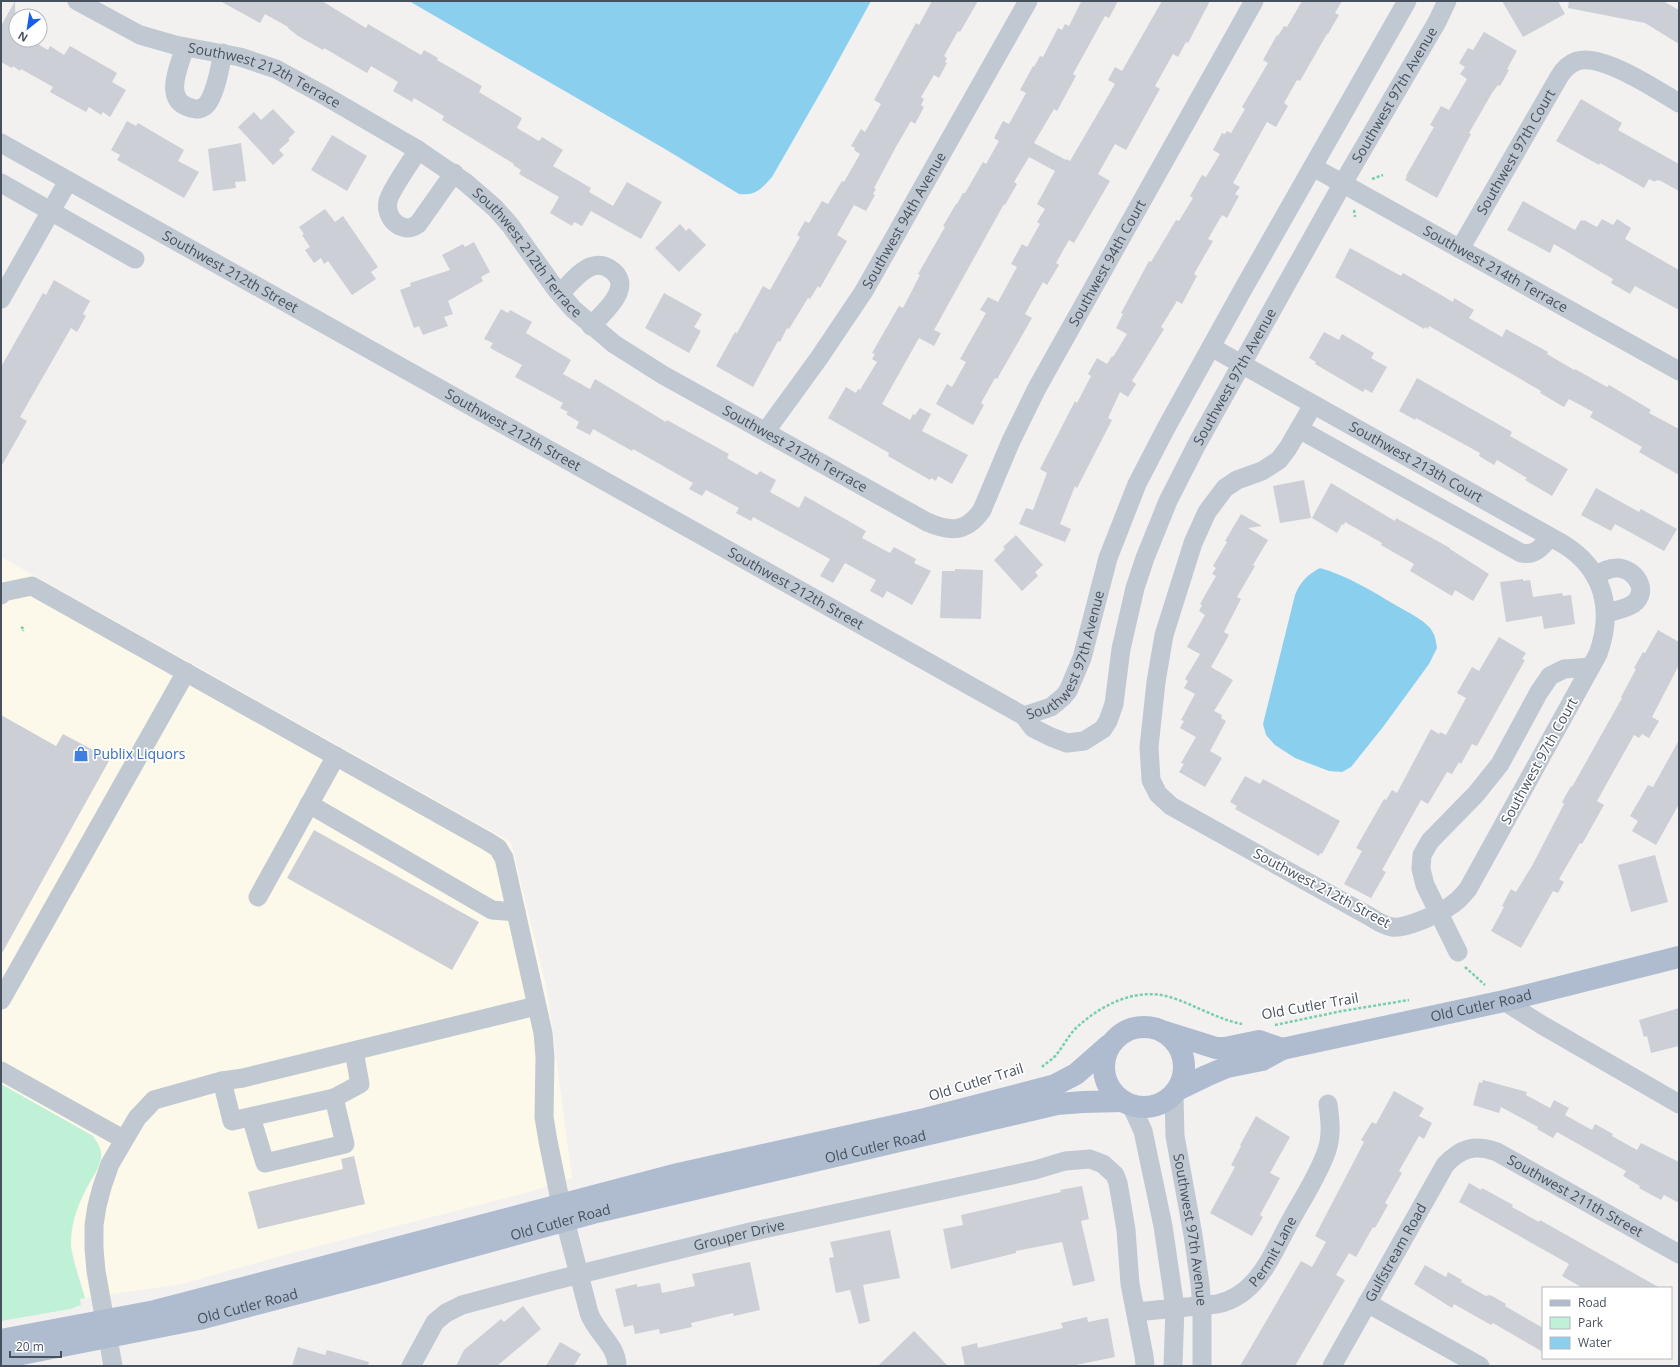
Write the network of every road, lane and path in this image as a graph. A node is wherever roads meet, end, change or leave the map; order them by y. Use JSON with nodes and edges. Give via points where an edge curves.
{"nodes":[{"id":1,"x":77,"y":1,"type":"edge"},
{"id":2,"x":1028,"y":1,"type":"edge"},
{"id":3,"x":1254,"y":1,"type":"edge"},
{"id":4,"x":1407,"y":1,"type":"edge"},
{"id":5,"x":1447,"y":1,"type":"edge"},
{"id":6,"x":184,"y":47,"type":"junction"},
{"id":7,"x":223,"y":53,"type":"junction"},
{"id":8,"x":1679,"y":103,"type":"edge"},
{"id":9,"x":1,"y":143,"type":"edge"},
{"id":10,"x":418,"y":150,"type":"junction"},
{"id":11,"x":1313,"y":167,"type":"junction"},
{"id":12,"x":454,"y":173,"type":"junction"},
{"id":13,"x":1383,"y":175,"type":"dead end"},
{"id":14,"x":1371,"y":180,"type":"dead end"},
{"id":15,"x":68,"y":181,"type":"junction"},
{"id":16,"x":1,"y":183,"type":"edge"},
{"id":17,"x":1342,"y":183,"type":"junction"},
{"id":18,"x":1354,"y":209,"type":"dead end"},
{"id":19,"x":51,"y":211,"type":"junction"},
{"id":20,"x":1354,"y":217,"type":"dead end"},
{"id":21,"x":1460,"y":249,"type":"junction"},
{"id":22,"x":135,"y":259,"type":"dead end"},
{"id":23,"x":560,"y":294,"type":"junction"},
{"id":24,"x":1,"y":299,"type":"edge"},
{"id":25,"x":591,"y":326,"type":"junction"},
{"id":26,"x":1211,"y":347,"type":"junction"},
{"id":27,"x":1242,"y":364,"type":"junction"},
{"id":28,"x":1679,"y":371,"type":"edge"},
{"id":29,"x":1314,"y":405,"type":"junction"},
{"id":30,"x":1299,"y":429,"type":"junction"},
{"id":31,"x":766,"y":431,"type":"junction"},
{"id":32,"x":966,"y":526,"type":"joint"},
{"id":33,"x":1550,"y":537,"type":"junction"},
{"id":34,"x":1595,"y":576,"type":"junction"},
{"id":35,"x":1,"y":595,"type":"edge"},
{"id":36,"x":1604,"y":604,"type":"junction"},
{"id":37,"x":21,"y":627,"type":"dead end"},
{"id":38,"x":23,"y":631,"type":"dead end"},
{"id":39,"x":1591,"y":667,"type":"junction"},
{"id":40,"x":186,"y":672,"type":"junction"},
{"id":41,"x":1024,"y":716,"type":"junction"},
{"id":42,"x":336,"y":756,"type":"junction"},
{"id":43,"x":309,"y":804,"type":"junction"},
{"id":44,"x":258,"y":897,"type":"dead end"},
{"id":45,"x":516,"y":912,"type":"junction"},
{"id":46,"x":1439,"y":912,"type":"junction"},
{"id":47,"x":1458,"y":952,"type":"joint"},
{"id":48,"x":1679,"y":957,"type":"edge"},
{"id":49,"x":1,"y":1000,"type":"edge"},
{"id":50,"x":1410,"y":1000,"type":"dead end"},
{"id":51,"x":1504,"y":1001,"type":"junction"},
{"id":52,"x":536,"y":1006,"type":"junction"},
{"id":53,"x":1248,"y":1025,"type":"dead end"},
{"id":54,"x":1273,"y":1025,"type":"dead end"},
{"id":55,"x":1165,"y":1032,"type":"junction"},
{"id":56,"x":1109,"y":1045,"type":"junction"},
{"id":57,"x":1282,"y":1049,"type":"junction"},
{"id":58,"x":354,"y":1051,"type":"junction"},
{"id":59,"x":1039,"y":1070,"type":"dead end"},
{"id":60,"x":1,"y":1071,"type":"edge"},
{"id":61,"x":222,"y":1081,"type":"junction"},
{"id":62,"x":1177,"y":1092,"type":"junction"},
{"id":63,"x":334,"y":1098,"type":"junction"},
{"id":64,"x":1127,"y":1103,"type":"junction"},
{"id":65,"x":1328,"y":1104,"type":"dead end"},
{"id":66,"x":1679,"y":1104,"type":"edge"},
{"id":67,"x":251,"y":1117,"type":"junction"},
{"id":68,"x":123,"y":1139,"type":"junction"},
{"id":69,"x":1468,"y":1149,"type":"joint"},
{"id":70,"x":563,"y":1213,"type":"junction"},
{"id":71,"x":1679,"y":1254,"type":"edge"},
{"id":72,"x":579,"y":1275,"type":"junction"},
{"id":73,"x":1367,"y":1303,"type":"junction"},
{"id":74,"x":1202,"y":1307,"type":"junction"},
{"id":75,"x":1175,"y":1308,"type":"junction"},
{"id":76,"x":1136,"y":1312,"type":"junction"},
{"id":77,"x":107,"y":1329,"type":"junction"},
{"id":78,"x":1,"y":1340,"type":"edge"},
{"id":79,"x":1,"y":1358,"type":"edge"},
{"id":80,"x":113,"y":1366,"type":"edge"},
{"id":81,"x":411,"y":1366,"type":"edge"},
{"id":82,"x":617,"y":1366,"type":"edge"},
{"id":83,"x":1145,"y":1366,"type":"edge"},
{"id":84,"x":1173,"y":1366,"type":"edge"},
{"id":85,"x":1202,"y":1366,"type":"edge"},
{"id":86,"x":1332,"y":1366,"type":"edge"},
{"id":87,"x":1480,"y":1366,"type":"edge"}],
"edges":[{"from":1,"to":6,"type":"street","name":"Southwest 212th Terrace","via":[[140,35]]},
{"from":2,"to":31,"type":"street","name":"Southwest 94th Avenue","via":[[864,290]]},
{"from":3,"to":32,"type":"street","name":"Southwest 94th Court","via":[[1037,388],[982,510],[975,520]]},
{"from":4,"to":11,"type":"street","name":"Southwest 97th Avenue"},
{"from":5,"to":17,"type":"street","name":"Southwest 97th Avenue"},
{"from":6,"to":7,"type":"street","name":"Southwest 212th Terrace"},
{"from":6,"to":7,"type":"street","via":[[174,94],[178,102],[195,109],[204,108],[213,94]]},
{"from":7,"to":10,"type":"street","name":"Southwest 212th Terrace","via":[[256,62],[290,76]]},
{"from":8,"to":21,"type":"street","name":"Southwest 97th Court","via":[[1608,64],[1586,60],[1570,65],[1559,76]]},
{"from":9,"to":15,"type":"street","name":"Southwest 212th Street"},
{"from":10,"to":12,"type":"street","name":"Southwest 212th Terrace"},
{"from":10,"to":12,"type":"street","via":[[388,201],[390,216],[396,223],[405,228],[413,228],[418,224]]},
{"from":11,"to":17,"type":"street","name":"Southwest 214th Terrace"},
{"from":11,"to":26,"type":"street","name":"Southwest 97th Avenue"},
{"from":12,"to":23,"type":"street","name":"Southwest 212th Terrace","via":[[480,194],[510,225]]},
{"from":13,"to":14,"type":"path"},
{"from":15,"to":19,"type":"street"},
{"from":15,"to":41,"type":"street","name":"Southwest 212th Street"},
{"from":16,"to":19,"type":"street"},
{"from":17,"to":21,"type":"street","name":"Southwest 214th Terrace"},
{"from":17,"to":27,"type":"street","name":"Southwest 97th Avenue"},
{"from":18,"to":20,"type":"path"},
{"from":19,"to":22,"type":"street"},
{"from":19,"to":24,"type":"street"},
{"from":21,"to":28,"type":"street","name":"Southwest 214th Terrace"},
{"from":23,"to":25,"type":"street","name":"Southwest 212th Terrace"},
{"from":23,"to":25,"type":"street","via":[[588,268],[597,265],[611,270],[618,277],[620,291]]},
{"from":25,"to":31,"type":"street","name":"Southwest 212th Terrace","via":[[640,361]]},
{"from":26,"to":27,"type":"street","name":"Southwest 213th Court"},
{"from":26,"to":41,"type":"street","name":"Southwest 97th Avenue","via":[[1151,456],[1124,513],[1106,564],[1082,658],[1073,681],[1063,697],[1054,705]]},
{"from":27,"to":29,"type":"street","name":"Southwest 213th Court"},
{"from":27,"to":41,"type":"street","name":"Southwest 97th Avenue","via":[[1182,472],[1150,544],[1135,588],[1120,656],[1114,704],[1108,721],[1103,729],[1084,741],[1067,743],[1033,728]]},
{"from":29,"to":30,"type":"street"},
{"from":29,"to":33,"type":"street","name":"Southwest 213th Court"},
{"from":30,"to":33,"type":"street","via":[[1521,553],[1526,554],[1540,549]]},
{"from":30,"to":46,"type":"street","name":"Southwest 212th Street","via":[[1279,460],[1225,488],[1200,524],[1164,635],[1149,747],[1151,780],[1158,794],[1171,806],[1390,926],[1407,925]]},
{"from":31,"to":32,"type":"street","name":"Southwest 212th Terrace","via":[[927,522],[947,529]]},
{"from":33,"to":34,"type":"street","name":"Southwest 213th Court","via":[[1578,554]]},
{"from":34,"to":36,"type":"street","name":"Southwest 213th Court"},
{"from":34,"to":36,"type":"street","via":[[1611,568],[1622,568],[1633,573],[1640,582],[1638,597],[1632,604],[1618,610]]},
{"from":35,"to":40,"type":"street","via":[[3,592],[32,586]]},
{"from":36,"to":39,"type":"street","name":"Southwest 97th Court","via":[[1601,645]]},
{"from":37,"to":38,"type":"path"},
{"from":39,"to":46,"type":"street","name":"Southwest 97th Court","via":[[1468,889],[1452,905]]},
{"from":39,"to":46,"type":"street","via":[[1564,669],[1550,676],[1500,764],[1481,789],[1425,849],[1420,862],[1422,877]]},
{"from":40,"to":42,"type":"street"},
{"from":40,"to":49,"type":"street"},
{"from":42,"to":43,"type":"street"},
{"from":42,"to":45,"type":"street","via":[[498,848],[504,858]]},
{"from":43,"to":44,"type":"street"},
{"from":43,"to":45,"type":"street","via":[[492,910]]},
{"from":45,"to":52,"type":"street"},
{"from":46,"to":47,"type":"street"},
{"from":47,"to":51,"type":"path","via":[[1465,966]]},
{"from":48,"to":51,"type":"main road","name":"Old Cutler Road"},
{"from":50,"to":54,"type":"path","name":"Old Cutler Trail"},
{"from":51,"to":57,"type":"main road","name":"Old Cutler Road"},
{"from":51,"to":66,"type":"street"},
{"from":52,"to":58,"type":"street"},
{"from":52,"to":70,"type":"street","via":[[543,1033],[545,1056],[544,1117]]},
{"from":53,"to":59,"type":"path","name":"Old Cutler Trail","via":[[1212,1015],[1171,997],[1150,994],[1132,996],[1101,1008],[1076,1029],[1055,1056]]},
{"from":55,"to":56,"type":"main road","via":[[1150,1026],[1134,1027],[1120,1034]]},
{"from":55,"to":57,"type":"main road","via":[[1216,1048],[1259,1041]]},
{"from":55,"to":62,"type":"main road","via":[[1177,1042],[1184,1057],[1185,1073]]},
{"from":56,"to":64,"type":"main road","via":[[1104,1060],[1104,1076],[1112,1091]]},
{"from":56,"to":70,"type":"main road","name":"Old Cutler Road","via":[[1076,1074],[1055,1085],[925,1119],[678,1174]]},
{"from":57,"to":62,"type":"main road","name":"Old Cutler Road","via":[[1262,1060],[1228,1067],[1206,1076]]},
{"from":58,"to":61,"type":"street"},
{"from":58,"to":63,"type":"street","via":[[360,1084]]},
{"from":60,"to":68,"type":"street"},
{"from":61,"to":67,"type":"street","via":[[232,1122]]},
{"from":61,"to":68,"type":"street","via":[[154,1100],[137,1118]]},
{"from":62,"to":64,"type":"main road","via":[[1169,1100],[1154,1106],[1138,1107]]},
{"from":62,"to":74,"type":"street","name":"Southwest 97th Avenue","via":[[1175,1136],[1193,1235]]},
{"from":63,"to":67,"type":"street"},
{"from":63,"to":67,"type":"street","via":[[344,1144],[272,1162],[264,1163]]},
{"from":64,"to":70,"type":"main road","name":"Old Cutler Road","via":[[1057,1104],[597,1212]]},
{"from":64,"to":75,"type":"street","name":"Southwest 97th Avenue","via":[[1143,1131],[1163,1226]]},
{"from":65,"to":74,"type":"street","name":"Permit Lane","via":[[1330,1137],[1327,1149],[1260,1274],[1254,1283],[1239,1295],[1226,1302]]},
{"from":68,"to":77,"type":"street","via":[[102,1187],[94,1225],[96,1272]]},
{"from":69,"to":71,"type":"street","name":"Southwest 211th Street","via":[[1482,1148],[1497,1152]]},
{"from":69,"to":73,"type":"street","name":"Gulfstream Road","via":[[1455,1155],[1445,1165]]},
{"from":70,"to":72,"type":"street"},
{"from":70,"to":77,"type":"main road","name":"Old Cutler Road","via":[[199,1319]]},
{"from":72,"to":76,"type":"street","name":"Grouper Drive","via":[[750,1232],[1036,1170],[1065,1161],[1090,1159],[1109,1169],[1118,1183],[1126,1230],[1130,1284]]},
{"from":72,"to":81,"type":"street","name":"Grouper Drive","via":[[462,1305],[446,1313],[432,1326]]},
{"from":72,"to":82,"type":"street","via":[[591,1320],[614,1350]]},
{"from":73,"to":86,"type":"street","name":"Gulfstream Road"},
{"from":73,"to":87,"type":"street"},
{"from":74,"to":75,"type":"street","name":"Permit Lane"},
{"from":74,"to":85,"type":"street","name":"Southwest 97th Avenue"},
{"from":75,"to":76,"type":"street","name":"Permit Lane"},
{"from":75,"to":84,"type":"street","name":"Southwest 97th Avenue"},
{"from":76,"to":83,"type":"street"},
{"from":77,"to":78,"type":"main road","name":"Old Cutler Road"},
{"from":77,"to":79,"type":"main road","name":"Old Cutler Road"},
{"from":77,"to":80,"type":"street"}]}
